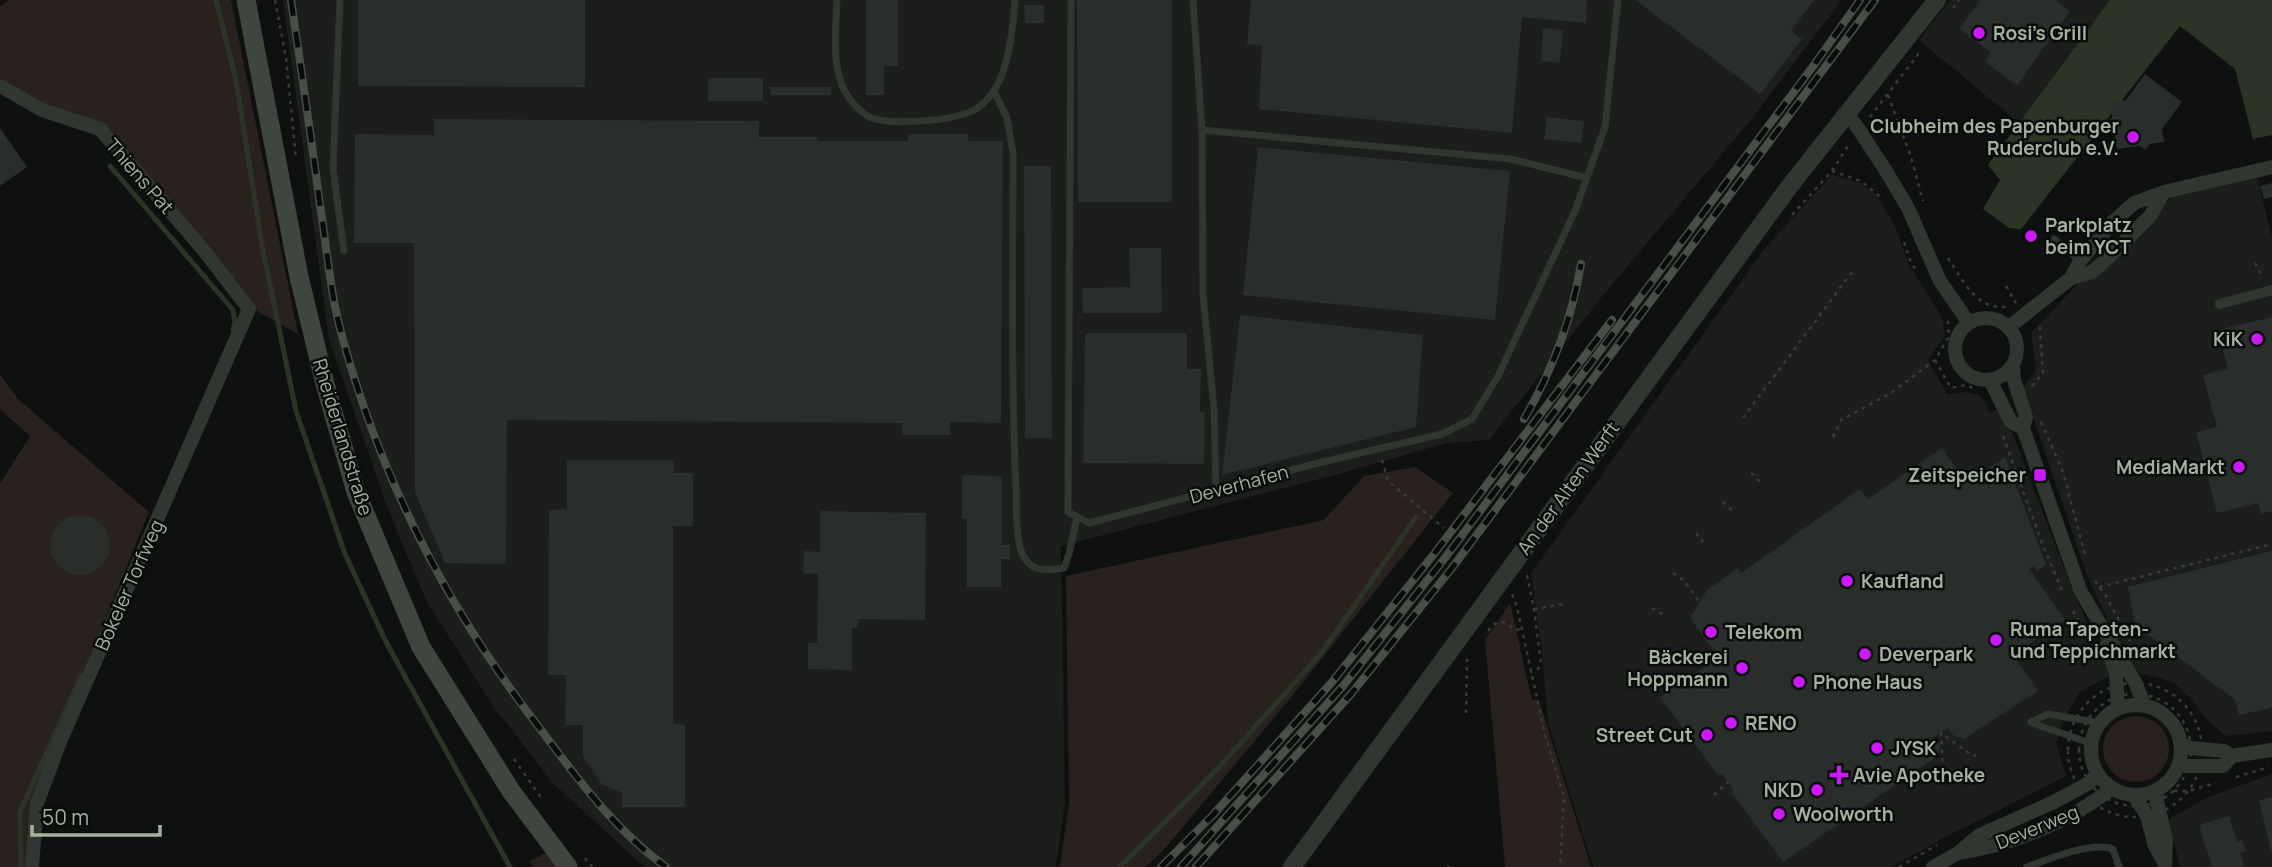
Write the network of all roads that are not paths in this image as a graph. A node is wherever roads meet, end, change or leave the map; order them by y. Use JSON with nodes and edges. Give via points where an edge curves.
{"nodes":[{"id":1,"x":246,"y":0,"type":"edge"},
{"id":2,"x":341,"y":0,"type":"edge"},
{"id":3,"x":836,"y":0,"type":"edge"},
{"id":4,"x":1015,"y":0,"type":"edge"},
{"id":5,"x":1071,"y":0,"type":"edge"},
{"id":6,"x":1193,"y":0,"type":"edge"},
{"id":7,"x":1618,"y":0,"type":"edge"},
{"id":8,"x":1937,"y":0,"type":"edge"},
{"id":9,"x":0,"y":86,"type":"edge"},
{"id":10,"x":994,"y":91,"type":"junction"},
{"id":11,"x":1848,"y":113,"type":"junction"},
{"id":12,"x":1202,"y":130,"type":"junction"},
{"id":13,"x":2272,"y":166,"type":"edge"},
{"id":14,"x":1587,"y":178,"type":"junction"},
{"id":15,"x":2164,"y":192,"type":"junction"},
{"id":16,"x":2054,"y":239,"type":"dead end"},
{"id":17,"x":344,"y":251,"type":"dead end"},
{"id":18,"x":2080,"y":261,"type":"junction"},
{"id":19,"x":2092,"y":271,"type":"junction"},
{"id":20,"x":2071,"y":278,"type":"junction"},
{"id":21,"x":2269,"y":291,"type":"edge"},
{"id":22,"x":2220,"y":304,"type":"dead end"},
{"id":23,"x":249,"y":309,"type":"joint"},
{"id":24,"x":1969,"y":323,"type":"junction"},
{"id":25,"x":2009,"y":327,"type":"junction"},
{"id":26,"x":2012,"y":366,"type":"junction"},
{"id":27,"x":1985,"y":386,"type":"junction"},
{"id":28,"x":2023,"y":428,"type":"junction"},
{"id":29,"x":1216,"y":490,"type":"junction"},
{"id":30,"x":1077,"y":517,"type":"junction"},
{"id":31,"x":2094,"y":615,"type":"junction"},
{"id":32,"x":2144,"y":695,"type":"junction"},
{"id":33,"x":2118,"y":697,"type":"junction"},
{"id":34,"x":2093,"y":722,"type":"junction"},
{"id":35,"x":2085,"y":742,"type":"junction"},
{"id":36,"x":2192,"y":747,"type":"junction"},
{"id":37,"x":2272,"y":750,"type":"edge"},
{"id":38,"x":2232,"y":756,"type":"junction"},
{"id":39,"x":2189,"y":766,"type":"junction"},
{"id":40,"x":2089,"y":782,"type":"junction"},
{"id":41,"x":2102,"y":796,"type":"junction"},
{"id":42,"x":2149,"y":804,"type":"junction"},
{"id":43,"x":1958,"y":853,"type":"junction"},
{"id":44,"x":575,"y":860,"type":"edge"},
{"id":45,"x":2164,"y":864,"type":"edge"},
{"id":46,"x":32,"y":867,"type":"edge"},
{"id":47,"x":1292,"y":867,"type":"edge"},
{"id":48,"x":1933,"y":867,"type":"edge"},
{"id":49,"x":2027,"y":867,"type":"edge"},
{"id":50,"x":2119,"y":867,"type":"edge"}],
"edges":[{"from":1,"to":44,"type":"main road","name":"Rheiderlandstraße","via":[[299,277],[356,492],[421,647],[511,791]]},
{"from":2,"to":17,"type":"lane","via":[[333,168]]},
{"from":3,"to":10,"type":"lane","via":[[837,65],[842,85],[868,116],[887,121],[956,118],[976,109]]},
{"from":4,"to":10,"type":"lane","via":[[1006,62]]},
{"from":5,"to":30,"type":"lane","via":[[1068,512]]},
{"from":6,"to":12,"type":"lane"},
{"from":7,"to":14,"type":"lane","name":"Deverhafen","via":[[1605,127]]},
{"from":8,"to":11,"type":"street","name":"An der Alten Werft"},
{"from":9,"to":23,"type":"street","name":"Thiens Pat","via":[[42,110],[100,129]]},
{"from":10,"to":30,"type":"lane","via":[[1007,118],[1013,152],[1014,436],[1019,537],[1025,559],[1048,571],[1064,568]]},
{"from":11,"to":24,"type":"street","via":[[1908,208],[1940,281]]},
{"from":11,"to":47,"type":"street","name":"An der Alten Werft","via":[[1702,304]]},
{"from":12,"to":14,"type":"lane","via":[[1510,159]]},
{"from":12,"to":29,"type":"lane","via":[[1203,295]]},
{"from":13,"to":15,"type":"street"},
{"from":14,"to":29,"type":"lane","name":"Deverhafen","via":[[1498,376],[1472,419],[1442,433]]},
{"from":15,"to":18,"type":"street","via":[[2134,203]]},
{"from":15,"to":19,"type":"street","via":[[2150,216]]},
{"from":16,"to":18,"type":"lane"},
{"from":18,"to":19,"type":"lane"},
{"from":18,"to":20,"type":"street"},
{"from":19,"to":20,"type":"street"},
{"from":20,"to":25,"type":"street"},
{"from":21,"to":22,"type":"street"},
{"from":23,"to":46,"type":"street","name":"Bokeler Torfweg","via":[[37,803]]},
{"from":24,"to":25,"type":"street","via":[[1985,317]]},
{"from":24,"to":27,"type":"street","via":[[1957,336],[1957,362]]},
{"from":25,"to":26,"type":"street","via":[[2018,347]]},
{"from":26,"to":27,"type":"street"},
{"from":26,"to":28,"type":"street","via":[[2026,417]]},
{"from":27,"to":28,"type":"street","via":[[2011,422]]},
{"from":28,"to":31,"type":"street","via":[[2081,592]]},
{"from":29,"to":30,"type":"lane","name":"Deverhafen","via":[[1089,523]]},
{"from":31,"to":32,"type":"street"},
{"from":31,"to":33,"type":"street","via":[[2113,665]]},
{"from":32,"to":33,"type":"street","via":[[2131,705]]},
{"from":32,"to":36,"type":"street"},
{"from":33,"to":34,"type":"street","via":[[2108,714]]},
{"from":34,"to":35,"type":"street"},
{"from":34,"to":35,"type":"lane","via":[[2048,715],[2031,722]]},
{"from":35,"to":40,"type":"street","via":[[2093,765]]},
{"from":36,"to":38,"type":"street"},
{"from":36,"to":39,"type":"street"},
{"from":37,"to":38,"type":"street"},
{"from":38,"to":39,"type":"street","via":[[2223,766]]},
{"from":39,"to":42,"type":"street"},
{"from":40,"to":41,"type":"street"},
{"from":40,"to":43,"type":"street","name":"Deverweg","via":[[1978,836]]},
{"from":41,"to":42,"type":"street"},
{"from":41,"to":43,"type":"street","name":"Deverweg","via":[[2044,828]]},
{"from":42,"to":45,"type":"street","via":[[2154,846]]},
{"from":43,"to":48,"type":"street","name":"Deverweg"},
{"from":49,"to":50,"type":"lane","via":[[2107,847],[2113,849]]}]}
